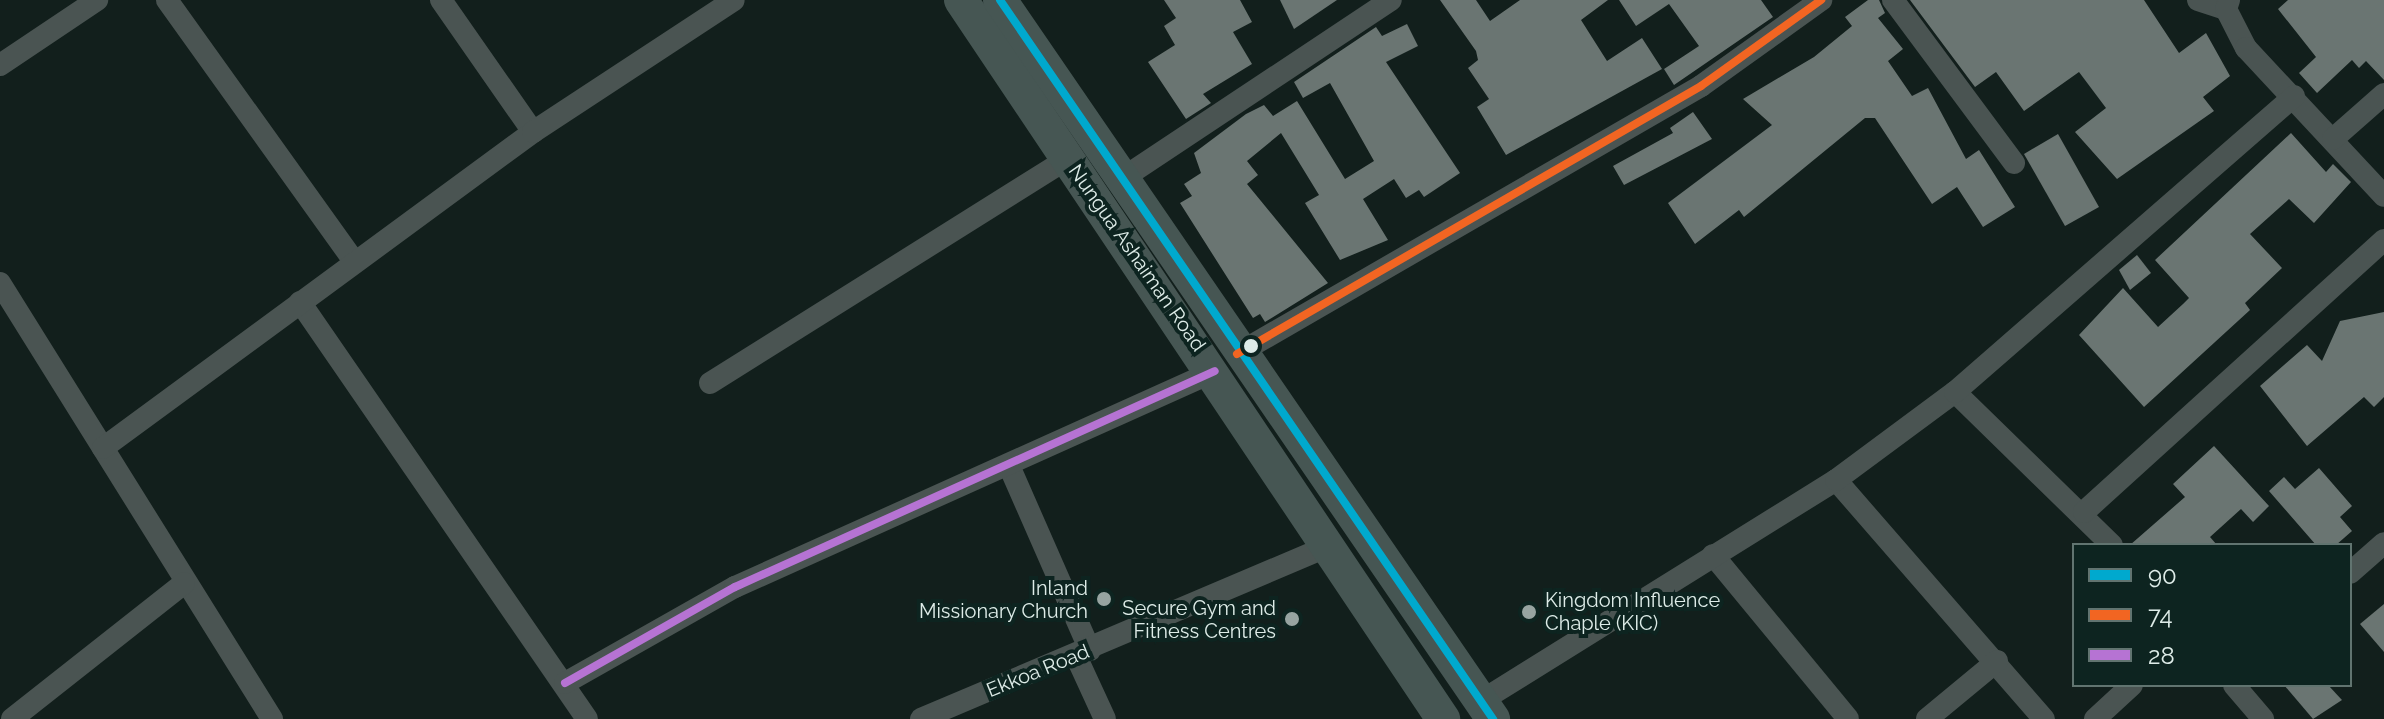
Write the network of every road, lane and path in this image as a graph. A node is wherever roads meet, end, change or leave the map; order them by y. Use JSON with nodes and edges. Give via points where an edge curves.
{"nodes":[{"id":1,"x":97,"y":0,"type":"edge"},
{"id":2,"x":167,"y":0,"type":"edge"},
{"id":3,"x":441,"y":0,"type":"edge"},
{"id":4,"x":734,"y":0,"type":"edge"},
{"id":5,"x":961,"y":0,"type":"edge"},
{"id":6,"x":1000,"y":0,"type":"edge"},
{"id":7,"x":1391,"y":0,"type":"edge"},
{"id":8,"x":1821,"y":0,"type":"edge"},
{"id":9,"x":1893,"y":0,"type":"edge"},
{"id":10,"x":2198,"y":0,"type":"edge"},
{"id":11,"x":2228,"y":4,"type":"edge"},
{"id":12,"x":0,"y":65,"type":"edge"},
{"id":13,"x":2384,"y":94,"type":"edge"},
{"id":14,"x":2294,"y":96,"type":"junction"},
{"id":15,"x":533,"y":132,"type":"junction"},
{"id":16,"x":2333,"y":139,"type":"junction"},
{"id":17,"x":1068,"y":158,"type":"junction"},
{"id":18,"x":2014,"y":163,"type":"dead end"},
{"id":19,"x":1120,"y":180,"type":"junction"},
{"id":20,"x":2384,"y":196,"type":"edge"},
{"id":21,"x":2384,"y":240,"type":"edge"},
{"id":22,"x":353,"y":260,"type":"junction"},
{"id":23,"x":0,"y":283,"type":"edge"},
{"id":24,"x":300,"y":302,"type":"junction"},
{"id":25,"x":1226,"y":363,"type":"junction"},
{"id":26,"x":710,"y":383,"type":"dead end"},
{"id":27,"x":1955,"y":392,"type":"junction"},
{"id":28,"x":103,"y":448,"type":"junction"},
{"id":29,"x":1010,"y":468,"type":"junction"},
{"id":30,"x":1836,"y":480,"type":"junction"},
{"id":31,"x":2084,"y":512,"type":"junction"},
{"id":32,"x":2110,"y":543,"type":"edge"},
{"id":33,"x":2384,"y":543,"type":"edge"},
{"id":34,"x":1331,"y":545,"type":"junction"},
{"id":35,"x":1713,"y":555,"type":"junction"},
{"id":36,"x":2352,"y":571,"type":"edge"},
{"id":37,"x":184,"y":583,"type":"junction"},
{"id":38,"x":1083,"y":653,"type":"junction"},
{"id":39,"x":1997,"y":661,"type":"junction"},
{"id":40,"x":565,"y":683,"type":"junction"},
{"id":41,"x":2130,"y":687,"type":"edge"},
{"id":42,"x":2236,"y":687,"type":"edge"},
{"id":43,"x":0,"y":708,"type":"edge"},
{"id":44,"x":1487,"y":710,"type":"edge"},
{"id":45,"x":9,"y":719,"type":"edge"},
{"id":46,"x":272,"y":719,"type":"edge"},
{"id":47,"x":587,"y":719,"type":"edge"},
{"id":48,"x":921,"y":719,"type":"edge"},
{"id":49,"x":1105,"y":719,"type":"edge"},
{"id":50,"x":1443,"y":719,"type":"edge"},
{"id":51,"x":1848,"y":719,"type":"edge"},
{"id":52,"x":1927,"y":719,"type":"edge"},
{"id":53,"x":2044,"y":719,"type":"edge"},
{"id":54,"x":2095,"y":719,"type":"edge"},
{"id":55,"x":2263,"y":719,"type":"edge"}],
"edges":[{"from":1,"to":12,"type":"street"},
{"from":2,"to":22,"type":"street"},
{"from":3,"to":15,"type":"street"},
{"from":4,"to":15,"type":"street"},
{"from":5,"to":17,"type":"main road","name":"Nungua Ashaiman Road"},
{"from":6,"to":19,"type":"main road","name":"Nungua Ashaiman Road"},
{"from":7,"to":19,"type":"street"},
{"from":8,"to":25,"type":"street","via":[[1701,86]]},
{"from":9,"to":18,"type":"street"},
{"from":10,"to":11,"type":"street"},
{"from":11,"to":14,"type":"street","via":[[2246,48]]},
{"from":13,"to":16,"type":"street"},
{"from":14,"to":16,"type":"street"},
{"from":14,"to":27,"type":"street"},
{"from":15,"to":22,"type":"street"},
{"from":16,"to":20,"type":"street"},
{"from":17,"to":25,"type":"main road","name":"Nungua Ashaiman Road"},
{"from":17,"to":26,"type":"street"},
{"from":19,"to":25,"type":"main road","name":"Nungua Ashaiman Road"},
{"from":21,"to":31,"type":"street"},
{"from":22,"to":24,"type":"street"},
{"from":23,"to":28,"type":"street"},
{"from":24,"to":28,"type":"street"},
{"from":24,"to":40,"type":"street"},
{"from":25,"to":29,"type":"street"},
{"from":25,"to":34,"type":"main road","name":"Nungua Ashaiman Road"},
{"from":25,"to":44,"type":"main road","name":"Nungua Ashaiman Road"},
{"from":27,"to":30,"type":"street"},
{"from":27,"to":31,"type":"street"},
{"from":28,"to":37,"type":"street"},
{"from":29,"to":38,"type":"street"},
{"from":29,"to":40,"type":"street","via":[[735,587]]},
{"from":30,"to":35,"type":"street"},
{"from":30,"to":39,"type":"street"},
{"from":31,"to":32,"type":"street"},
{"from":33,"to":36,"type":"street"},
{"from":34,"to":38,"type":"street","name":"Ekkoa Road"},
{"from":34,"to":50,"type":"main road","name":"Nungua Ashaiman Road"},
{"from":35,"to":44,"type":"street"},
{"from":35,"to":51,"type":"street"},
{"from":37,"to":45,"type":"street"},
{"from":37,"to":46,"type":"street"},
{"from":38,"to":48,"type":"street","name":"Ekkoa Road"},
{"from":38,"to":49,"type":"street"},
{"from":39,"to":52,"type":"street"},
{"from":39,"to":53,"type":"street"},
{"from":40,"to":47,"type":"street"},
{"from":41,"to":54,"type":"street"},
{"from":42,"to":55,"type":"street"},
{"from":43,"to":45,"type":"street"}]}
